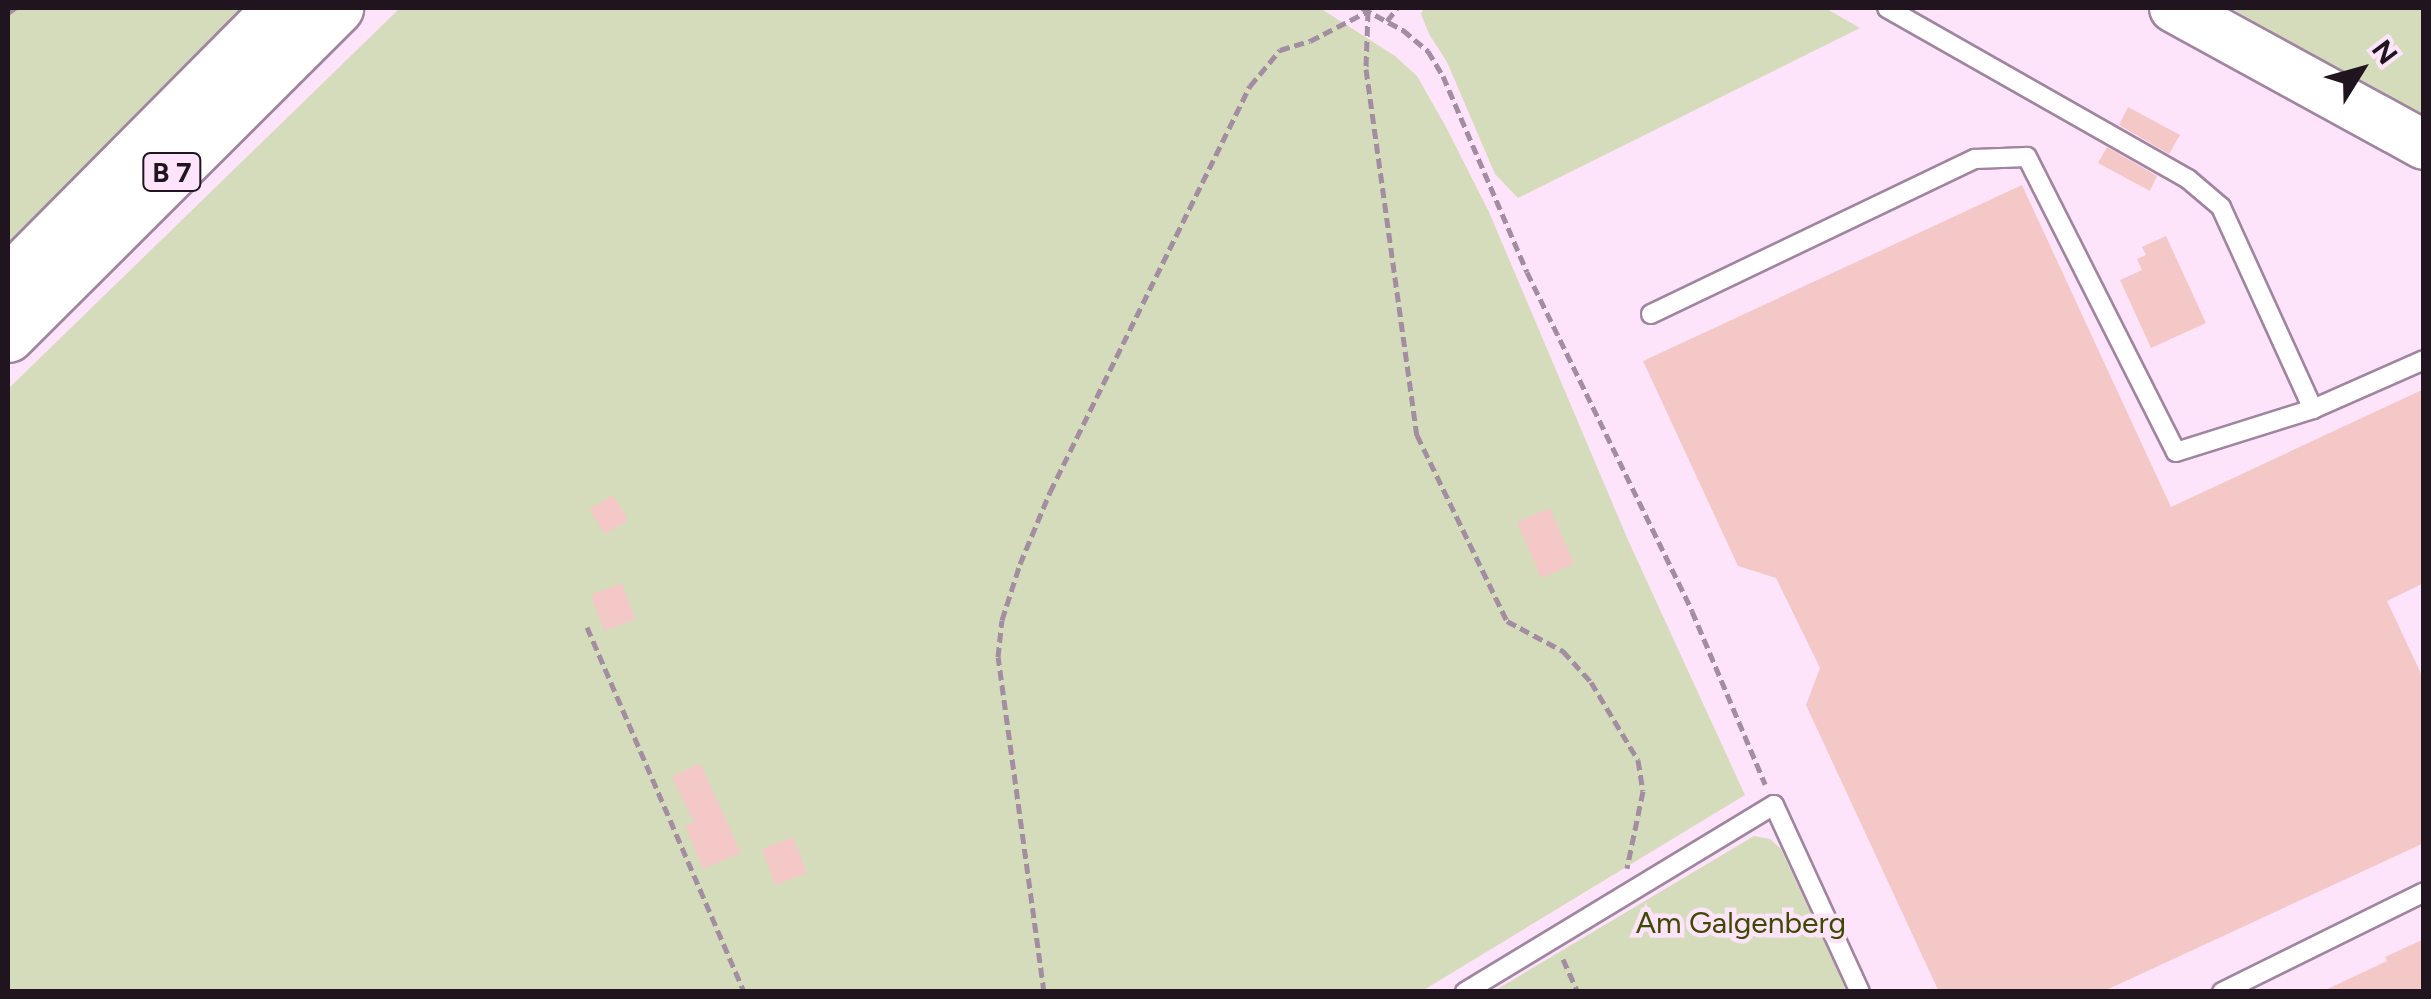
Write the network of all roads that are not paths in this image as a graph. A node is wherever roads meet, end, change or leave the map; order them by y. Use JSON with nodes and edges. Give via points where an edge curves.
{"nodes":[{"id":1,"x":281,"y":8,"type":"edge"},
{"id":2,"x":337,"y":8,"type":"edge"},
{"id":3,"x":1886,"y":8,"type":"edge"},
{"id":4,"x":2174,"y":8,"type":"edge"},
{"id":5,"x":2424,"y":145,"type":"edge"},
{"id":6,"x":8,"y":283,"type":"edge"},
{"id":7,"x":1650,"y":314,"type":"dead end"},
{"id":8,"x":8,"y":336,"type":"edge"},
{"id":9,"x":2424,"y":360,"type":"edge"},
{"id":10,"x":2313,"y":409,"type":"junction"},
{"id":11,"x":2424,"y":892,"type":"edge"},
{"id":12,"x":1465,"y":992,"type":"edge"},
{"id":13,"x":1860,"y":992,"type":"edge"},
{"id":14,"x":2222,"y":992,"type":"edge"}],
"edges":[{"from":1,"to":6,"type":"main road","number":"B 7"},
{"from":2,"to":8,"type":"main road","number":"B 7"},
{"from":3,"to":10,"type":"lane","via":[[2188,179],[2221,207]]},
{"from":4,"to":5,"type":"street"},
{"from":7,"to":10,"type":"lane","via":[[1975,159],[2027,157],[2176,452]]},
{"from":9,"to":10,"type":"lane"},
{"from":11,"to":14,"type":"lane"},
{"from":12,"to":13,"type":"lane","via":[[1774,806]]}]}
